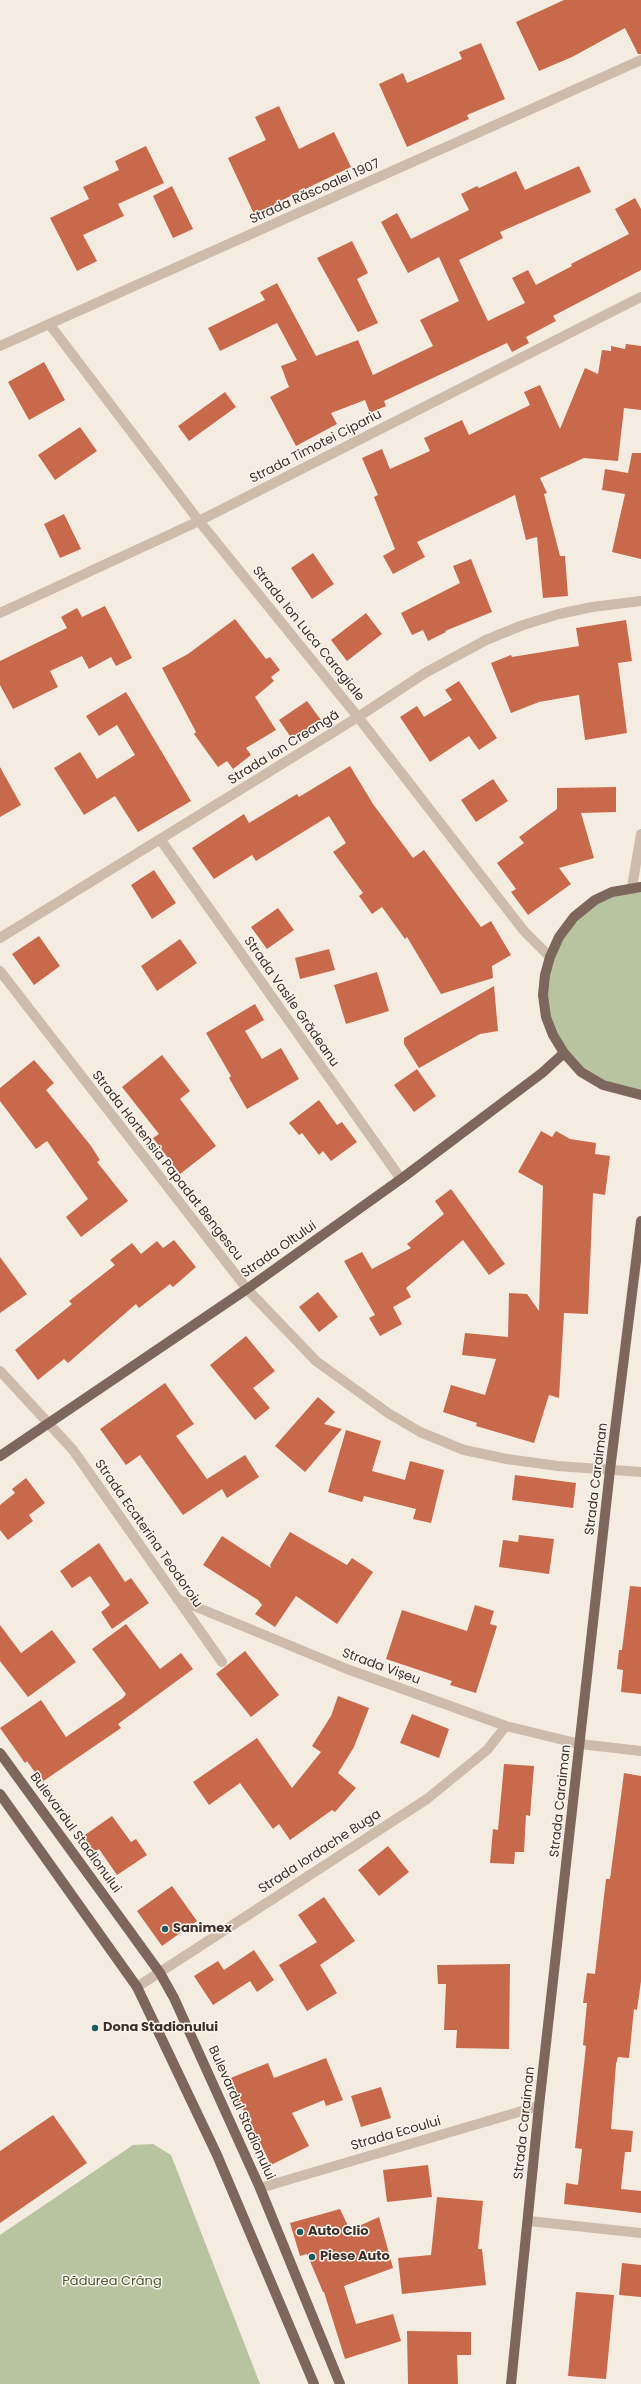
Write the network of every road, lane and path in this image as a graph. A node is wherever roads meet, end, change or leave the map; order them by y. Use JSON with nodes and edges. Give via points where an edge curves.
{"nodes":[{"id":1,"x":641,"y":60,"type":"edge"},
{"id":2,"x":641,"y":297,"type":"edge"},
{"id":3,"x":50,"y":325,"type":"junction"},
{"id":4,"x":0,"y":346,"type":"edge"},
{"id":5,"x":199,"y":521,"type":"junction"},
{"id":6,"x":641,"y":601,"type":"edge"},
{"id":7,"x":0,"y":613,"type":"edge"},
{"id":8,"x":358,"y":717,"type":"junction"},
{"id":9,"x":641,"y":834,"type":"edge"},
{"id":10,"x":160,"y":840,"type":"junction"},
{"id":11,"x":637,"y":887,"type":"edge"},
{"id":12,"x":0,"y":938,"type":"edge"},
{"id":13,"x":550,"y":956,"type":"junction"},
{"id":14,"x":0,"y":972,"type":"edge"},
{"id":15,"x":564,"y":1053,"type":"junction"},
{"id":16,"x":641,"y":1095,"type":"edge"},
{"id":17,"x":401,"y":1179,"type":"junction"},
{"id":18,"x":641,"y":1221,"type":"edge"},
{"id":19,"x":247,"y":1289,"type":"junction"},
{"id":20,"x":0,"y":1371,"type":"edge"},
{"id":21,"x":49,"y":1423,"type":"junction"},
{"id":22,"x":0,"y":1456,"type":"edge"},
{"id":23,"x":610,"y":1470,"type":"junction"},
{"id":24,"x":641,"y":1472,"type":"edge"},
{"id":25,"x":177,"y":1599,"type":"junction"},
{"id":26,"x":222,"y":1662,"type":"dead end"},
{"id":27,"x":506,"y":1726,"type":"junction"},
{"id":28,"x":580,"y":1744,"type":"junction"},
{"id":29,"x":641,"y":1751,"type":"edge"},
{"id":30,"x":0,"y":1753,"type":"edge"},
{"id":31,"x":0,"y":1794,"type":"edge"},
{"id":32,"x":160,"y":1973,"type":"junction"},
{"id":33,"x":137,"y":1987,"type":"junction"},
{"id":34,"x":539,"y":2106,"type":"junction"},
{"id":35,"x":260,"y":2188,"type":"junction"},
{"id":36,"x":529,"y":2220,"type":"junction"},
{"id":37,"x":641,"y":2233,"type":"edge"},
{"id":38,"x":314,"y":2384,"type":"edge"},
{"id":39,"x":340,"y":2384,"type":"edge"},
{"id":40,"x":511,"y":2384,"type":"edge"}],
"edges":[{"from":1,"to":3,"type":"street","name":"Strada Răscoalei 1907"},
{"from":2,"to":5,"type":"street","name":"Strada Timotei Cipariu"},
{"from":3,"to":4,"type":"street","name":"Strada Răscoalei 1907"},
{"from":3,"to":5,"type":"street","name":"Strada Ion Luca Caragiale"},
{"from":5,"to":7,"type":"street","name":"Strada Timotei Cipariu"},
{"from":5,"to":8,"type":"street","name":"Strada Ion Luca Caragiale"},
{"from":6,"to":8,"type":"street","name":"Strada Ion Creangă","via":[[559,614],[486,640],[425,673]]},
{"from":8,"to":10,"type":"street","name":"Strada Ion Creangă"},
{"from":8,"to":13,"type":"street","name":"Strada Ion Luca Caragiale","via":[[524,931]]},
{"from":9,"to":11,"type":"street"},
{"from":10,"to":12,"type":"street","name":"Strada Ion Creangă"},
{"from":10,"to":17,"type":"street","name":"Strada Vasile Grădeanu"},
{"from":11,"to":13,"type":"main road","via":[[612,892],[595,900],[574,917],[558,937]]},
{"from":13,"to":15,"type":"main road","via":[[543,995],[546,1017]]},
{"from":14,"to":19,"type":"street","name":"Strada Hortensia Papadat Bengescu"},
{"from":15,"to":16,"type":"main road","via":[[581,1072],[603,1085]]},
{"from":15,"to":17,"type":"main road","name":"Strada Oltului","via":[[542,1073]]},
{"from":17,"to":19,"type":"main road","name":"Strada Oltului"},
{"from":18,"to":23,"type":"main road","name":"Strada Caraiman"},
{"from":19,"to":21,"type":"main road","name":"Strada Oltului"},
{"from":19,"to":23,"type":"street","name":"Strada Hortensia Papadat Bengescu","via":[[316,1361],[382,1409],[420,1432],[464,1450],[507,1459]]},
{"from":20,"to":21,"type":"street","name":"Strada Ecaterina Teodoroiu"},
{"from":21,"to":22,"type":"main road","name":"Strada Oltului"},
{"from":21,"to":25,"type":"street","name":"Strada Ecaterina Teodoroiu","via":[[73,1450]]},
{"from":23,"to":24,"type":"street","name":"Strada Hortensia Papadat Bengescu"},
{"from":23,"to":28,"type":"main road","name":"Strada Caraiman"},
{"from":25,"to":26,"type":"street","name":"Strada Ecaterina Teodoroiu"},
{"from":25,"to":27,"type":"street","name":"Strada Vișeu","via":[[347,1669]]},
{"from":27,"to":28,"type":"street","name":"Strada Vișeu"},
{"from":27,"to":32,"type":"street","name":"Strada Iordache Buga","via":[[487,1750],[427,1799]]},
{"from":28,"to":29,"type":"street","name":"Strada Vișeu"},
{"from":28,"to":34,"type":"main road","name":"Strada Caraiman"},
{"from":30,"to":32,"type":"main road","name":"Bulevardul Stadionului"},
{"from":31,"to":33,"type":"main road"},
{"from":32,"to":33,"type":"street","name":"Strada Iordache Buga"},
{"from":32,"to":35,"type":"main road","name":"Bulevardul Stadionului","via":[[192,2037]]},
{"from":33,"to":38,"type":"main road","via":[[217,2155]]},
{"from":34,"to":35,"type":"street","name":"Strada Ecoului"},
{"from":34,"to":36,"type":"main road","name":"Strada Caraiman"},
{"from":35,"to":39,"type":"main road","name":"Bulevardul Stadionului"},
{"from":36,"to":37,"type":"street"},
{"from":36,"to":40,"type":"main road","name":"Strada Caraiman"}]}
